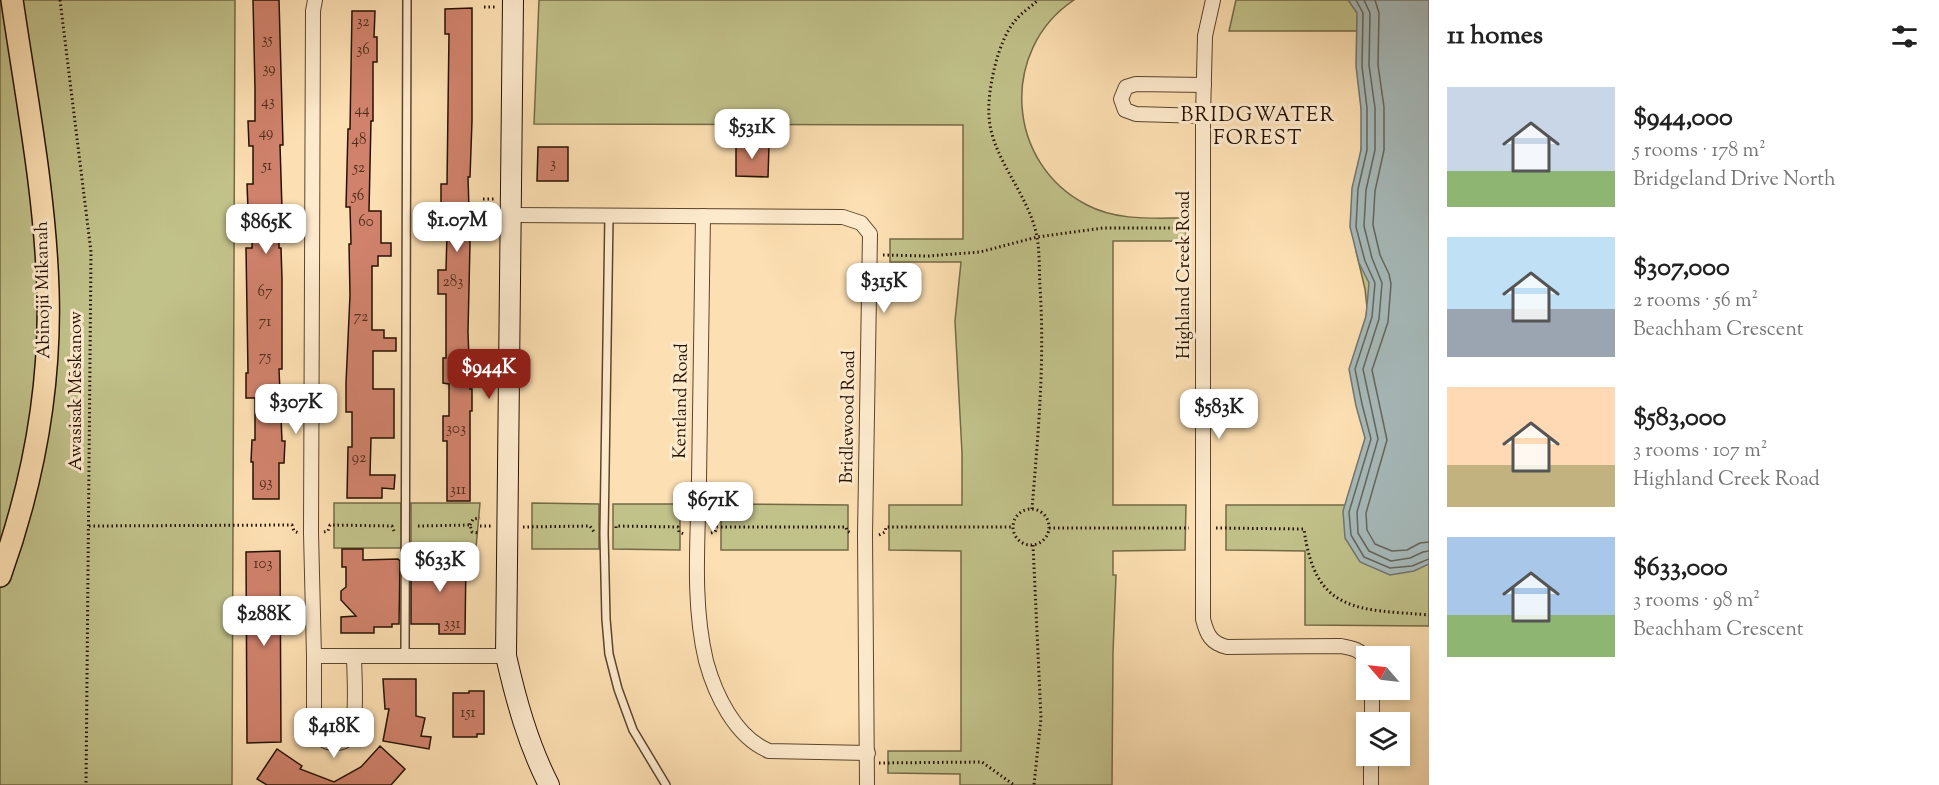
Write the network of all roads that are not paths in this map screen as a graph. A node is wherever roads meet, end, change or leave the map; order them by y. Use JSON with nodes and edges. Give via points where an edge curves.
{"nodes":[{"id":1,"x":12,"y":0,"type":"edge"},
{"id":2,"x":315,"y":0,"type":"edge"},
{"id":3,"x":406,"y":0,"type":"edge"},
{"id":4,"x":513,"y":0,"type":"edge"},
{"id":5,"x":1213,"y":0,"type":"edge"},
{"id":6,"x":1204,"y":85,"type":"junction"},
{"id":7,"x":1203,"y":116,"type":"junction"},
{"id":8,"x":510,"y":215,"type":"junction"},
{"id":9,"x":609,"y":216,"type":"junction"},
{"id":10,"x":703,"y":216,"type":"junction"},
{"id":11,"x":0,"y":576,"type":"edge"},
{"id":12,"x":1356,"y":649,"type":"edge"},
{"id":13,"x":405,"y":655,"type":"junction"},
{"id":14,"x":314,"y":656,"type":"junction"},
{"id":15,"x":354,"y":656,"type":"junction"},
{"id":16,"x":506,"y":656,"type":"junction"},
{"id":17,"x":867,"y":758,"type":"junction"},
{"id":18,"x":1371,"y":766,"type":"edge"},
{"id":19,"x":549,"y":785,"type":"edge"},
{"id":20,"x":666,"y":785,"type":"edge"},
{"id":21,"x":867,"y":785,"type":"edge"},
{"id":22,"x":1371,"y":785,"type":"edge"}],
"edges":[{"from":1,"to":11,"type":"main road","name":"Abinojii Mikanah","via":[[40,191],[48,337],[34,457]]},
{"from":2,"to":14,"type":"street","via":[[311,532]]},
{"from":3,"to":13,"type":"lane"},
{"from":4,"to":8,"type":"street"},
{"from":5,"to":6,"type":"street","name":"Highland Creek Road","via":[[1205,36]]},
{"from":6,"to":7,"type":"street","name":"Highland Creek Road"},
{"from":6,"to":7,"type":"street","via":[[1136,84],[1126,87],[1121,99],[1125,110],[1136,114]]},
{"from":7,"to":12,"type":"street","name":"Highland Creek Road","via":[[1203,619],[1207,634],[1217,644],[1227,646]]},
{"from":8,"to":9,"type":"street","name":"Bridlewood Road"},
{"from":8,"to":16,"type":"street"},
{"from":9,"to":10,"type":"street","name":"Bridlewood Road"},
{"from":9,"to":20,"type":"lane","via":[[604,534],[609,654],[633,730]]},
{"from":10,"to":17,"type":"street","name":"Kentland Road","via":[[697,534],[698,608],[706,661],[724,706],[759,747]]},
{"from":10,"to":17,"type":"street","name":"Bridlewood Road","via":[[843,217],[861,223],[870,234]]},
{"from":13,"to":15,"type":"street"},
{"from":13,"to":16,"type":"street"},
{"from":14,"to":15,"type":"street"},
{"from":14,"to":15,"type":"street","via":[[314,727],[327,743],[348,739],[354,725]]},
{"from":16,"to":19,"type":"street","via":[[527,733]]},
{"from":17,"to":21,"type":"street","name":"Bridlewood Road"},
{"from":18,"to":22,"type":"street"}]}
